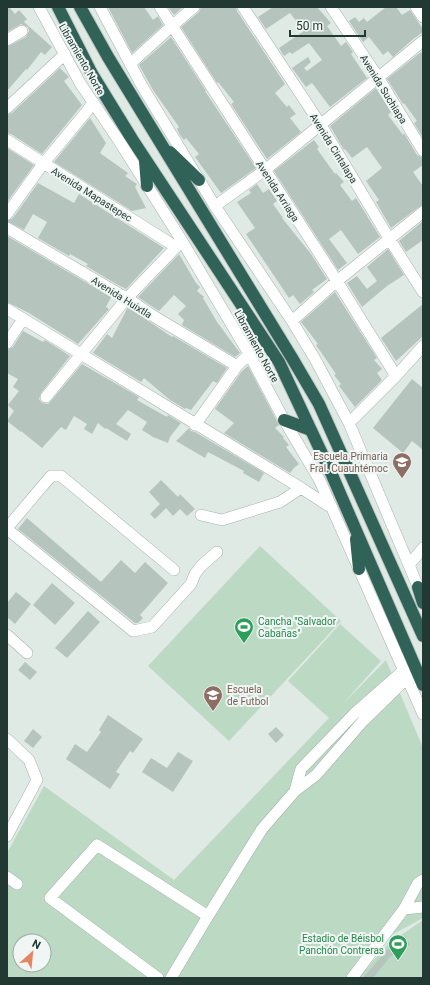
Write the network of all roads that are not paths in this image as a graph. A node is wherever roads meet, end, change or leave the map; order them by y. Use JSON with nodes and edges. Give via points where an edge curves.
{"nodes":[{"id":1,"x":39,"y":7,"type":"edge"},
{"id":2,"x":58,"y":7,"type":"edge"},
{"id":3,"x":80,"y":7,"type":"edge"},
{"id":4,"x":100,"y":7,"type":"edge"},
{"id":5,"x":160,"y":7,"type":"edge"},
{"id":6,"x":194,"y":7,"type":"edge"},
{"id":7,"x":243,"y":7,"type":"edge"},
{"id":8,"x":331,"y":7,"type":"edge"},
{"id":9,"x":416,"y":7,"type":"edge"},
{"id":10,"x":423,"y":17,"type":"edge"},
{"id":11,"x":172,"y":26,"type":"junction"},
{"id":12,"x":22,"y":31,"type":"dead end"},
{"id":13,"x":7,"y":40,"type":"edge"},
{"id":14,"x":423,"y":41,"type":"edge"},
{"id":15,"x":64,"y":54,"type":"junction"},
{"id":16,"x":130,"y":64,"type":"junction"},
{"id":17,"x":378,"y":77,"type":"junction"},
{"id":18,"x":93,"y":102,"type":"junction"},
{"id":19,"x":7,"y":108,"type":"edge"},
{"id":20,"x":320,"y":125,"type":"junction"},
{"id":21,"x":158,"y":139,"type":"junction"},
{"id":22,"x":7,"y":140,"type":"edge"},
{"id":23,"x":423,"y":151,"type":"edge"},
{"id":24,"x":145,"y":159,"type":"junction"},
{"id":25,"x":43,"y":164,"type":"junction"},
{"id":26,"x":265,"y":170,"type":"junction"},
{"id":27,"x":199,"y":180,"type":"junction"},
{"id":28,"x":147,"y":186,"type":"junction"},
{"id":29,"x":215,"y":206,"type":"junction"},
{"id":30,"x":423,"y":212,"type":"edge"},
{"id":31,"x":7,"y":214,"type":"edge"},
{"id":32,"x":7,"y":228,"type":"edge"},
{"id":33,"x":390,"y":240,"type":"junction"},
{"id":34,"x":179,"y":244,"type":"junction"},
{"id":35,"x":336,"y":281,"type":"junction"},
{"id":36,"x":423,"y":292,"type":"edge"},
{"id":37,"x":127,"y":298,"type":"junction"},
{"id":38,"x":7,"y":310,"type":"edge"},
{"id":39,"x":23,"y":319,"type":"junction"},
{"id":40,"x":292,"y":321,"type":"junction"},
{"id":41,"x":7,"y":343,"type":"edge"},
{"id":42,"x":423,"y":346,"type":"edge"},
{"id":43,"x":248,"y":354,"type":"junction"},
{"id":44,"x":80,"y":355,"type":"junction"},
{"id":45,"x":237,"y":366,"type":"junction"},
{"id":46,"x":396,"y":376,"type":"junction"},
{"id":47,"x":46,"y":397,"type":"dead end"},
{"id":48,"x":284,"y":420,"type":"junction"},
{"id":49,"x":349,"y":422,"type":"junction"},
{"id":50,"x":195,"y":425,"type":"junction"},
{"id":51,"x":311,"y":430,"type":"junction"},
{"id":52,"x":301,"y":488,"type":"junction"},
{"id":53,"x":332,"y":509,"type":"junction"},
{"id":54,"x":201,"y":515,"type":"dead end"},
{"id":55,"x":7,"y":528,"type":"edge"},
{"id":56,"x":355,"y":528,"type":"junction"},
{"id":57,"x":423,"y":548,"type":"edge"},
{"id":58,"x":217,"y":552,"type":"dead end"},
{"id":59,"x":409,"y":565,"type":"junction"},
{"id":60,"x":359,"y":569,"type":"junction"},
{"id":61,"x":174,"y":570,"type":"dead end"},
{"id":62,"x":420,"y":592,"type":"edge"},
{"id":63,"x":423,"y":603,"type":"edge"},
{"id":64,"x":7,"y":635,"type":"edge"},
{"id":65,"x":423,"y":636,"type":"edge"},
{"id":66,"x":27,"y":653,"type":"dead end"},
{"id":67,"x":406,"y":674,"type":"junction"},
{"id":68,"x":423,"y":685,"type":"edge"},
{"id":69,"x":423,"y":714,"type":"edge"},
{"id":70,"x":7,"y":740,"type":"edge"},
{"id":71,"x":7,"y":836,"type":"edge"},
{"id":72,"x":7,"y":877,"type":"edge"},
{"id":73,"x":423,"y":880,"type":"edge"},
{"id":74,"x":17,"y":884,"type":"dead end"},
{"id":75,"x":423,"y":907,"type":"edge"},
{"id":76,"x":404,"y":909,"type":"junction"},
{"id":77,"x":208,"y":916,"type":"junction"},
{"id":78,"x":158,"y":978,"type":"edge"},
{"id":79,"x":171,"y":978,"type":"edge"},
{"id":80,"x":352,"y":978,"type":"edge"}],
"edges":[{"from":1,"to":15,"type":"street","name":"Libramiento Norte"},
{"from":2,"to":24,"type":"highway","name":"Libramiento Norte","via":[[92,74]]},
{"from":3,"to":21,"type":"highway"},
{"from":4,"to":16,"type":"street"},
{"from":5,"to":11,"type":"street","name":"Avenida Arriaga"},
{"from":6,"to":11,"type":"street"},
{"from":7,"to":20,"type":"street","name":"Avenida Cintalapa"},
{"from":8,"to":17,"type":"street","name":"Avenida Suchiapa"},
{"from":9,"to":10,"type":"street"},
{"from":11,"to":16,"type":"street"},
{"from":11,"to":26,"type":"street","name":"Avenida Arriaga"},
{"from":12,"to":13,"type":"street"},
{"from":14,"to":17,"type":"street"},
{"from":15,"to":18,"type":"street","name":"Libramiento Norte"},
{"from":15,"to":19,"type":"street"},
{"from":16,"to":27,"type":"street"},
{"from":17,"to":20,"type":"street"},
{"from":17,"to":23,"type":"street","name":"Avenida Suchiapa"},
{"from":18,"to":25,"type":"street"},
{"from":18,"to":28,"type":"street","name":"Libramiento Norte"},
{"from":20,"to":26,"type":"street"},
{"from":20,"to":33,"type":"street","name":"Avenida Cintalapa"},
{"from":21,"to":27,"type":"highway"},
{"from":21,"to":65,"type":"highway","via":[[319,404]]},
{"from":22,"to":25,"type":"street","name":"Avenida Mapastepec"},
{"from":24,"to":28,"type":"highway"},
{"from":24,"to":51,"type":"highway","name":"Libramiento Norte","via":[[279,362]]},
{"from":25,"to":31,"type":"street"},
{"from":25,"to":34,"type":"street","name":"Avenida Mapastepec"},
{"from":26,"to":29,"type":"street"},
{"from":26,"to":35,"type":"street","name":"Avenida Arriaga"},
{"from":27,"to":29,"type":"street"},
{"from":28,"to":34,"type":"street","name":"Libramiento Norte"},
{"from":29,"to":40,"type":"street"},
{"from":30,"to":33,"type":"street"},
{"from":32,"to":37,"type":"street","name":"Avenida Huixtla"},
{"from":33,"to":35,"type":"street"},
{"from":33,"to":36,"type":"street","name":"Avenida Cintalapa"},
{"from":34,"to":37,"type":"street"},
{"from":34,"to":43,"type":"street","name":"Libramiento Norte"},
{"from":35,"to":40,"type":"street"},
{"from":35,"to":46,"type":"street","name":"Avenida Arriaga"},
{"from":37,"to":44,"type":"street"},
{"from":37,"to":45,"type":"street","name":"Avenida Huixtla"},
{"from":38,"to":39,"type":"street"},
{"from":39,"to":41,"type":"street"},
{"from":39,"to":44,"type":"street"},
{"from":40,"to":49,"type":"street"},
{"from":42,"to":46,"type":"street"},
{"from":43,"to":45,"type":"street"},
{"from":43,"to":48,"type":"street","name":"Libramiento Norte"},
{"from":44,"to":47,"type":"street"},
{"from":44,"to":50,"type":"street"},
{"from":45,"to":50,"type":"street"},
{"from":46,"to":49,"type":"street"},
{"from":48,"to":51,"type":"highway"},
{"from":48,"to":53,"type":"street","name":"Libramiento Norte","via":[[320,481]]},
{"from":49,"to":59,"type":"street"},
{"from":50,"to":52,"type":"street"},
{"from":51,"to":56,"type":"highway","name":"Libramiento Norte"},
{"from":52,"to":53,"type":"street"},
{"from":52,"to":54,"type":"street","via":[[280,502],[222,520]]},
{"from":53,"to":60,"type":"street","name":"Libramiento Norte"},
{"from":55,"to":58,"type":"street","via":[[133,631],[152,628],[191,584],[201,566]]},
{"from":55,"to":61,"type":"street","via":[[51,476],[61,476]]},
{"from":56,"to":60,"type":"highway"},
{"from":56,"to":68,"type":"highway","name":"Libramiento Norte"},
{"from":57,"to":59,"type":"street"},
{"from":59,"to":62,"type":"street"},
{"from":60,"to":67,"type":"street","name":"Libramiento Norte"},
{"from":62,"to":63,"type":"highway"},
{"from":64,"to":66,"type":"street"},
{"from":67,"to":69,"type":"street","name":"Libramiento Norte"},
{"from":67,"to":77,"type":"street","via":[[354,714],[301,769],[295,791],[262,829]]},
{"from":70,"to":71,"type":"street","via":[[29,760],[37,780]]},
{"from":72,"to":74,"type":"street"},
{"from":73,"to":76,"type":"street","via":[[418,883]]},
{"from":75,"to":76,"type":"street"},
{"from":76,"to":80,"type":"street"},
{"from":77,"to":78,"type":"street","via":[[97,845],[50,898]]},
{"from":77,"to":79,"type":"street"}]}
